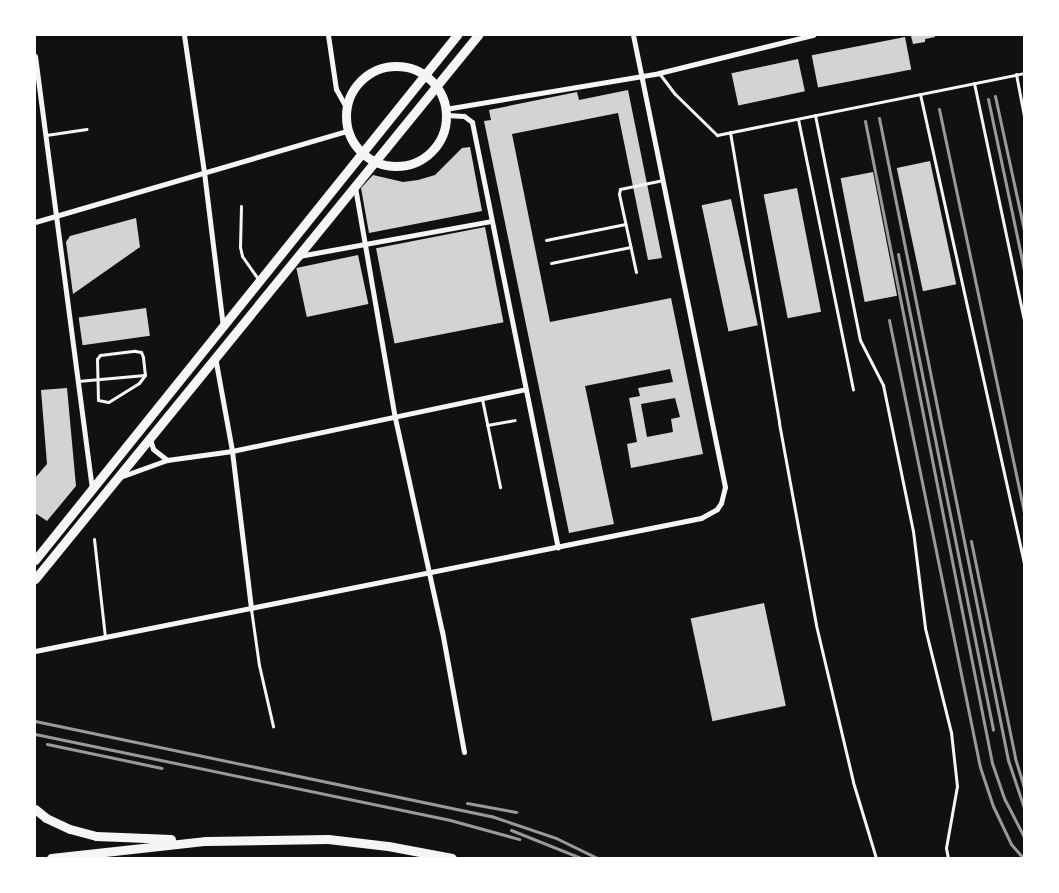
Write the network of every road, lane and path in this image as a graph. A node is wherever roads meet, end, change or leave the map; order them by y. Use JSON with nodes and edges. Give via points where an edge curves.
{"nodes":[{"id":1,"x":184,"y":35,"type":"edge"},
{"id":2,"x":328,"y":35,"type":"edge"},
{"id":3,"x":457,"y":35,"type":"edge"},
{"id":4,"x":478,"y":35,"type":"edge"},
{"id":5,"x":634,"y":35,"type":"edge"},
{"id":6,"x":812,"y":35,"type":"edge"},
{"id":7,"x":792,"y":37,"type":"edge"},
{"id":8,"x":35,"y":56,"type":"edge"},
{"id":9,"x":659,"y":73,"type":"junction"},
{"id":10,"x":1024,"y":73,"type":"edge"},
{"id":11,"x":1016,"y":74,"type":"junction"},
{"id":12,"x":424,"y":75,"type":"junction"},
{"id":13,"x":643,"y":76,"type":"junction"},
{"id":14,"x":974,"y":83,"type":"junction"},
{"id":15,"x":435,"y":85,"type":"junction"},
{"id":16,"x":920,"y":94,"type":"junction"},
{"id":17,"x":346,"y":107,"type":"junction"},
{"id":18,"x":446,"y":112,"type":"junction"},
{"id":19,"x":815,"y":115,"type":"junction"},
{"id":20,"x":1024,"y":116,"type":"edge"},
{"id":21,"x":798,"y":119,"type":"junction"},
{"id":22,"x":87,"y":129,"type":"dead end"},
{"id":23,"x":347,"y":131,"type":"junction"},
{"id":24,"x":730,"y":132,"type":"junction"},
{"id":25,"x":46,"y":135,"type":"junction"},
{"id":26,"x":362,"y":153,"type":"junction"},
{"id":27,"x":374,"y":162,"type":"junction"},
{"id":28,"x":204,"y":172,"type":"junction"},
{"id":29,"x":664,"y":180,"type":"junction"},
{"id":30,"x":355,"y":184,"type":"junction"},
{"id":31,"x":241,"y":206,"type":"dead end"},
{"id":32,"x":56,"y":216,"type":"junction"},
{"id":33,"x":491,"y":221,"type":"junction"},
{"id":34,"x":35,"y":222,"type":"edge"},
{"id":35,"x":626,"y":224,"type":"junction"},
{"id":36,"x":546,"y":240,"type":"dead end"},
{"id":37,"x":364,"y":246,"type":"junction"},
{"id":38,"x":630,"y":246,"type":"junction"},
{"id":39,"x":296,"y":257,"type":"junction"},
{"id":40,"x":551,"y":263,"type":"dead end"},
{"id":41,"x":636,"y":272,"type":"dead end"},
{"id":42,"x":260,"y":281,"type":"junction"},
{"id":43,"x":1024,"y":321,"type":"edge"},
{"id":44,"x":223,"y":328,"type":"junction"},
{"id":45,"x":215,"y":357,"type":"junction"},
{"id":46,"x":145,"y":375,"type":"junction"},
{"id":47,"x":96,"y":378,"type":"junction"},
{"id":48,"x":78,"y":381,"type":"junction"},
{"id":49,"x":853,"y":388,"type":"dead end"},
{"id":50,"x":526,"y":389,"type":"junction"},
{"id":51,"x":482,"y":399,"type":"junction"},
{"id":52,"x":395,"y":418,"type":"junction"},
{"id":53,"x":515,"y":420,"type":"dead end"},
{"id":54,"x":487,"y":425,"type":"junction"},
{"id":55,"x":150,"y":439,"type":"junction"},
{"id":56,"x":232,"y":451,"type":"junction"},
{"id":57,"x":168,"y":460,"type":"junction"},
{"id":58,"x":118,"y":478,"type":"junction"},
{"id":59,"x":500,"y":487,"type":"dead end"},
{"id":60,"x":92,"y":488,"type":"junction"},
{"id":61,"x":94,"y":539,"type":"dead end"},
{"id":62,"x":558,"y":547,"type":"junction"},
{"id":63,"x":35,"y":560,"type":"edge"},
{"id":64,"x":1024,"y":565,"type":"edge"},
{"id":65,"x":428,"y":574,"type":"junction"},
{"id":66,"x":35,"y":579,"type":"edge"},
{"id":67,"x":251,"y":609,"type":"junction"},
{"id":68,"x":105,"y":637,"type":"junction"},
{"id":69,"x":35,"y":651,"type":"edge"},
{"id":70,"x":274,"y":726,"type":"dead end"},
{"id":71,"x":464,"y":752,"type":"dead end"},
{"id":72,"x":35,"y":809,"type":"edge"},
{"id":73,"x":206,"y":840,"type":"junction"},
{"id":74,"x":51,"y":858,"type":"edge"},
{"id":75,"x":452,"y":858,"type":"edge"},
{"id":76,"x":876,"y":858,"type":"edge"},
{"id":77,"x":948,"y":858,"type":"edge"}],
"edges":[{"from":1,"to":28,"type":"street"},
{"from":2,"to":17,"type":"street","via":[[336,89]]},
{"from":3,"to":12,"type":"main road"},
{"from":4,"to":15,"type":"main road"},
{"from":5,"to":13,"type":"street"},
{"from":6,"to":7,"type":"street"},
{"from":7,"to":9,"type":"street"},
{"from":8,"to":25,"type":"street"},
{"from":9,"to":13,"type":"street"},
{"from":9,"to":24,"type":"lane","via":[[674,94],[717,135]]},
{"from":10,"to":11,"type":"lane"},
{"from":11,"to":14,"type":"lane"},
{"from":11,"to":20,"type":"lane"},
{"from":12,"to":15,"type":"main road"},
{"from":12,"to":17,"type":"main road","via":[[406,67],[386,67],[367,74],[353,89]]},
{"from":12,"to":26,"type":"main road"},
{"from":13,"to":18,"type":"street"},
{"from":13,"to":29,"type":"street"},
{"from":14,"to":16,"type":"lane"},
{"from":14,"to":43,"type":"lane"},
{"from":15,"to":18,"type":"main road"},
{"from":15,"to":27,"type":"main road"},
{"from":16,"to":19,"type":"lane"},
{"from":16,"to":64,"type":"lane"},
{"from":17,"to":23,"type":"main road"},
{"from":18,"to":27,"type":"main road","via":[[443,132],[435,147],[423,158],[407,165],[390,166]]},
{"from":18,"to":33,"type":"street","via":[[471,120]]},
{"from":19,"to":21,"type":"lane"},
{"from":19,"to":77,"type":"lane","via":[[860,340],[883,385],[914,531],[925,628],[950,732],[957,786],[946,848]]},
{"from":21,"to":24,"type":"lane"},
{"from":21,"to":49,"type":"lane"},
{"from":22,"to":25,"type":"lane"},
{"from":23,"to":26,"type":"main road"},
{"from":23,"to":28,"type":"street"},
{"from":24,"to":76,"type":"lane","via":[[816,625],[853,782]]},
{"from":25,"to":32,"type":"street"},
{"from":26,"to":27,"type":"main road"},
{"from":26,"to":42,"type":"main road"},
{"from":27,"to":30,"type":"main road"},
{"from":28,"to":32,"type":"street"},
{"from":28,"to":44,"type":"street"},
{"from":29,"to":35,"type":"lane","via":[[620,189]]},
{"from":29,"to":62,"type":"street","via":[[725,487],[722,503],[701,518]]},
{"from":30,"to":37,"type":"street"},
{"from":30,"to":39,"type":"main road"},
{"from":31,"to":42,"type":"lane","via":[[242,256]]},
{"from":32,"to":34,"type":"street"},
{"from":32,"to":48,"type":"street"},
{"from":33,"to":37,"type":"street"},
{"from":33,"to":50,"type":"street"},
{"from":35,"to":36,"type":"lane"},
{"from":35,"to":38,"type":"lane"},
{"from":37,"to":39,"type":"street"},
{"from":37,"to":52,"type":"street"},
{"from":38,"to":40,"type":"lane"},
{"from":38,"to":41,"type":"lane"},
{"from":39,"to":45,"type":"main road"},
{"from":42,"to":44,"type":"main road"},
{"from":44,"to":60,"type":"main road"},
{"from":45,"to":55,"type":"main road"},
{"from":45,"to":56,"type":"street"},
{"from":46,"to":47,"type":"lane"},
{"from":46,"to":47,"type":"lane","via":[[139,383],[102,403],[98,400]]},
{"from":46,"to":47,"type":"lane","via":[[141,352],[135,351],[100,356]]},
{"from":47,"to":48,"type":"lane"},
{"from":48,"to":60,"type":"street"},
{"from":50,"to":51,"type":"street"},
{"from":50,"to":62,"type":"street"},
{"from":51,"to":52,"type":"street"},
{"from":51,"to":54,"type":"lane"},
{"from":52,"to":56,"type":"street"},
{"from":52,"to":65,"type":"street"},
{"from":53,"to":54,"type":"lane"},
{"from":54,"to":59,"type":"lane"},
{"from":55,"to":57,"type":"street","via":[[153,449]]},
{"from":55,"to":58,"type":"main road"},
{"from":56,"to":57,"type":"street"},
{"from":56,"to":67,"type":"street"},
{"from":57,"to":58,"type":"street"},
{"from":58,"to":66,"type":"main road"},
{"from":60,"to":63,"type":"main road"},
{"from":61,"to":68,"type":"lane"},
{"from":62,"to":65,"type":"street"},
{"from":65,"to":67,"type":"street"},
{"from":65,"to":71,"type":"street"},
{"from":67,"to":68,"type":"street"},
{"from":67,"to":70,"type":"lane","via":[[261,674]]},
{"from":68,"to":69,"type":"street"},
{"from":72,"to":73,"type":"main road","via":[[70,829],[96,836]]},
{"from":73,"to":74,"type":"main road"},
{"from":73,"to":75,"type":"main road","via":[[328,839]]}]}
